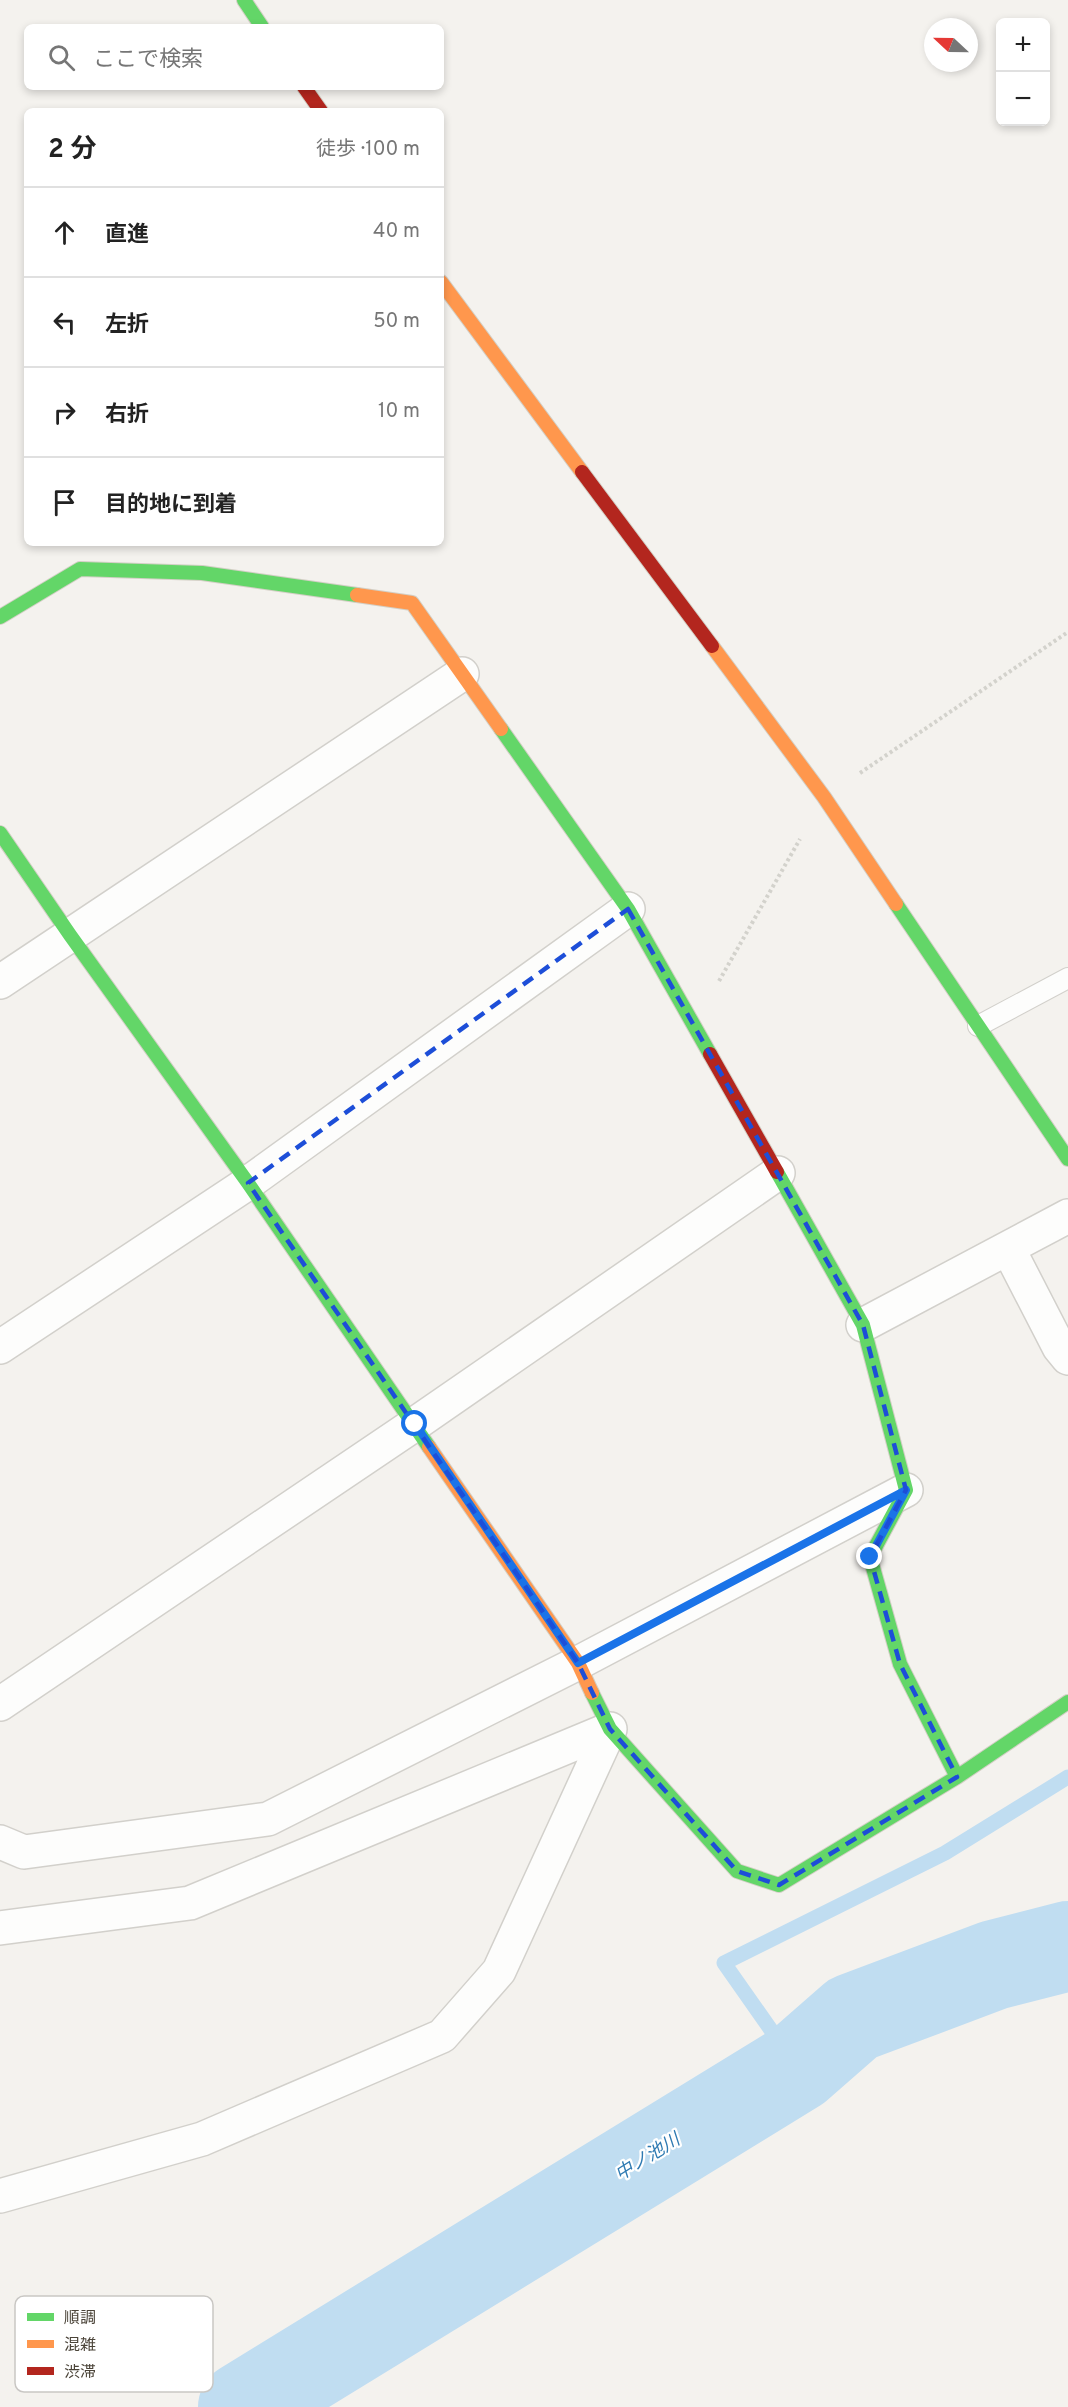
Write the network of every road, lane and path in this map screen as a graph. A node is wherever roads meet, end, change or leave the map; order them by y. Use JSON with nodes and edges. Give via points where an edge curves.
{"nodes":[{"id":1,"x":244,"y":0,"type":"edge"},
{"id":2,"x":260,"y":24,"type":"edge"},
{"id":3,"x":306,"y":90,"type":"edge"},
{"id":4,"x":319,"y":108,"type":"edge"},
{"id":5,"x":444,"y":286,"type":"edge"},
{"id":6,"x":0,"y":617,"type":"edge"},
{"id":7,"x":1068,"y":632,"type":"edge"},
{"id":8,"x":462,"y":674,"type":"junction"},
{"id":9,"x":824,"y":797,"type":"junction"},
{"id":10,"x":0,"y":833,"type":"edge"},
{"id":11,"x":628,"y":909,"type":"junction"},
{"id":12,"x":70,"y":935,"type":"junction"},
{"id":13,"x":1068,"y":978,"type":"edge"},
{"id":14,"x":0,"y":982,"type":"edge"},
{"id":15,"x":978,"y":1026,"type":"junction"},
{"id":16,"x":693,"y":1027,"type":"junction"},
{"id":17,"x":1068,"y":1159,"type":"edge"},
{"id":18,"x":778,"y":1173,"type":"junction"},
{"id":19,"x":248,"y":1183,"type":"junction"},
{"id":20,"x":1068,"y":1216,"type":"edge"},
{"id":21,"x":1008,"y":1248,"type":"junction"},
{"id":22,"x":863,"y":1325,"type":"junction"},
{"id":23,"x":0,"y":1347,"type":"edge"},
{"id":24,"x":1068,"y":1358,"type":"edge"},
{"id":25,"x":415,"y":1424,"type":"junction"},
{"id":26,"x":906,"y":1490,"type":"junction"},
{"id":27,"x":578,"y":1663,"type":"junction"},
{"id":28,"x":1068,"y":1702,"type":"edge"},
{"id":29,"x":0,"y":1704,"type":"edge"},
{"id":30,"x":610,"y":1729,"type":"junction"},
{"id":31,"x":957,"y":1777,"type":"junction"},
{"id":32,"x":0,"y":1842,"type":"edge"},
{"id":33,"x":0,"y":1928,"type":"edge"},
{"id":34,"x":0,"y":2196,"type":"edge"}],
"edges":[{"from":1,"to":2,"type":"street"},
{"from":3,"to":4,"type":"street"},
{"from":5,"to":9,"type":"street"},
{"from":6,"to":8,"type":"street","via":[[80,570],[202,573],[412,603]]},
{"from":7,"to":9,"type":"path"},
{"from":8,"to":11,"type":"street"},
{"from":8,"to":12,"type":"street"},
{"from":9,"to":15,"type":"street"},
{"from":9,"to":16,"type":"path"},
{"from":10,"to":12,"type":"street"},
{"from":11,"to":16,"type":"street"},
{"from":11,"to":19,"type":"street"},
{"from":12,"to":14,"type":"street"},
{"from":12,"to":19,"type":"street"},
{"from":13,"to":15,"type":"lane"},
{"from":15,"to":17,"type":"street"},
{"from":16,"to":18,"type":"street"},
{"from":18,"to":22,"type":"street"},
{"from":18,"to":25,"type":"street"},
{"from":19,"to":23,"type":"street"},
{"from":19,"to":25,"type":"street"},
{"from":20,"to":21,"type":"street"},
{"from":21,"to":22,"type":"street"},
{"from":21,"to":24,"type":"street"},
{"from":22,"to":26,"type":"street"},
{"from":25,"to":27,"type":"street"},
{"from":25,"to":29,"type":"street"},
{"from":26,"to":27,"type":"street"},
{"from":26,"to":31,"type":"street","via":[[870,1557],[900,1664]]},
{"from":27,"to":30,"type":"street"},
{"from":27,"to":32,"type":"street","via":[[268,1819],[24,1852]]},
{"from":28,"to":31,"type":"street"},
{"from":30,"to":31,"type":"street","via":[[737,1871],[779,1885]]},
{"from":30,"to":33,"type":"street","via":[[190,1903]]},
{"from":30,"to":34,"type":"street","via":[[499,1971],[442,2036],[202,2139]]}]}
